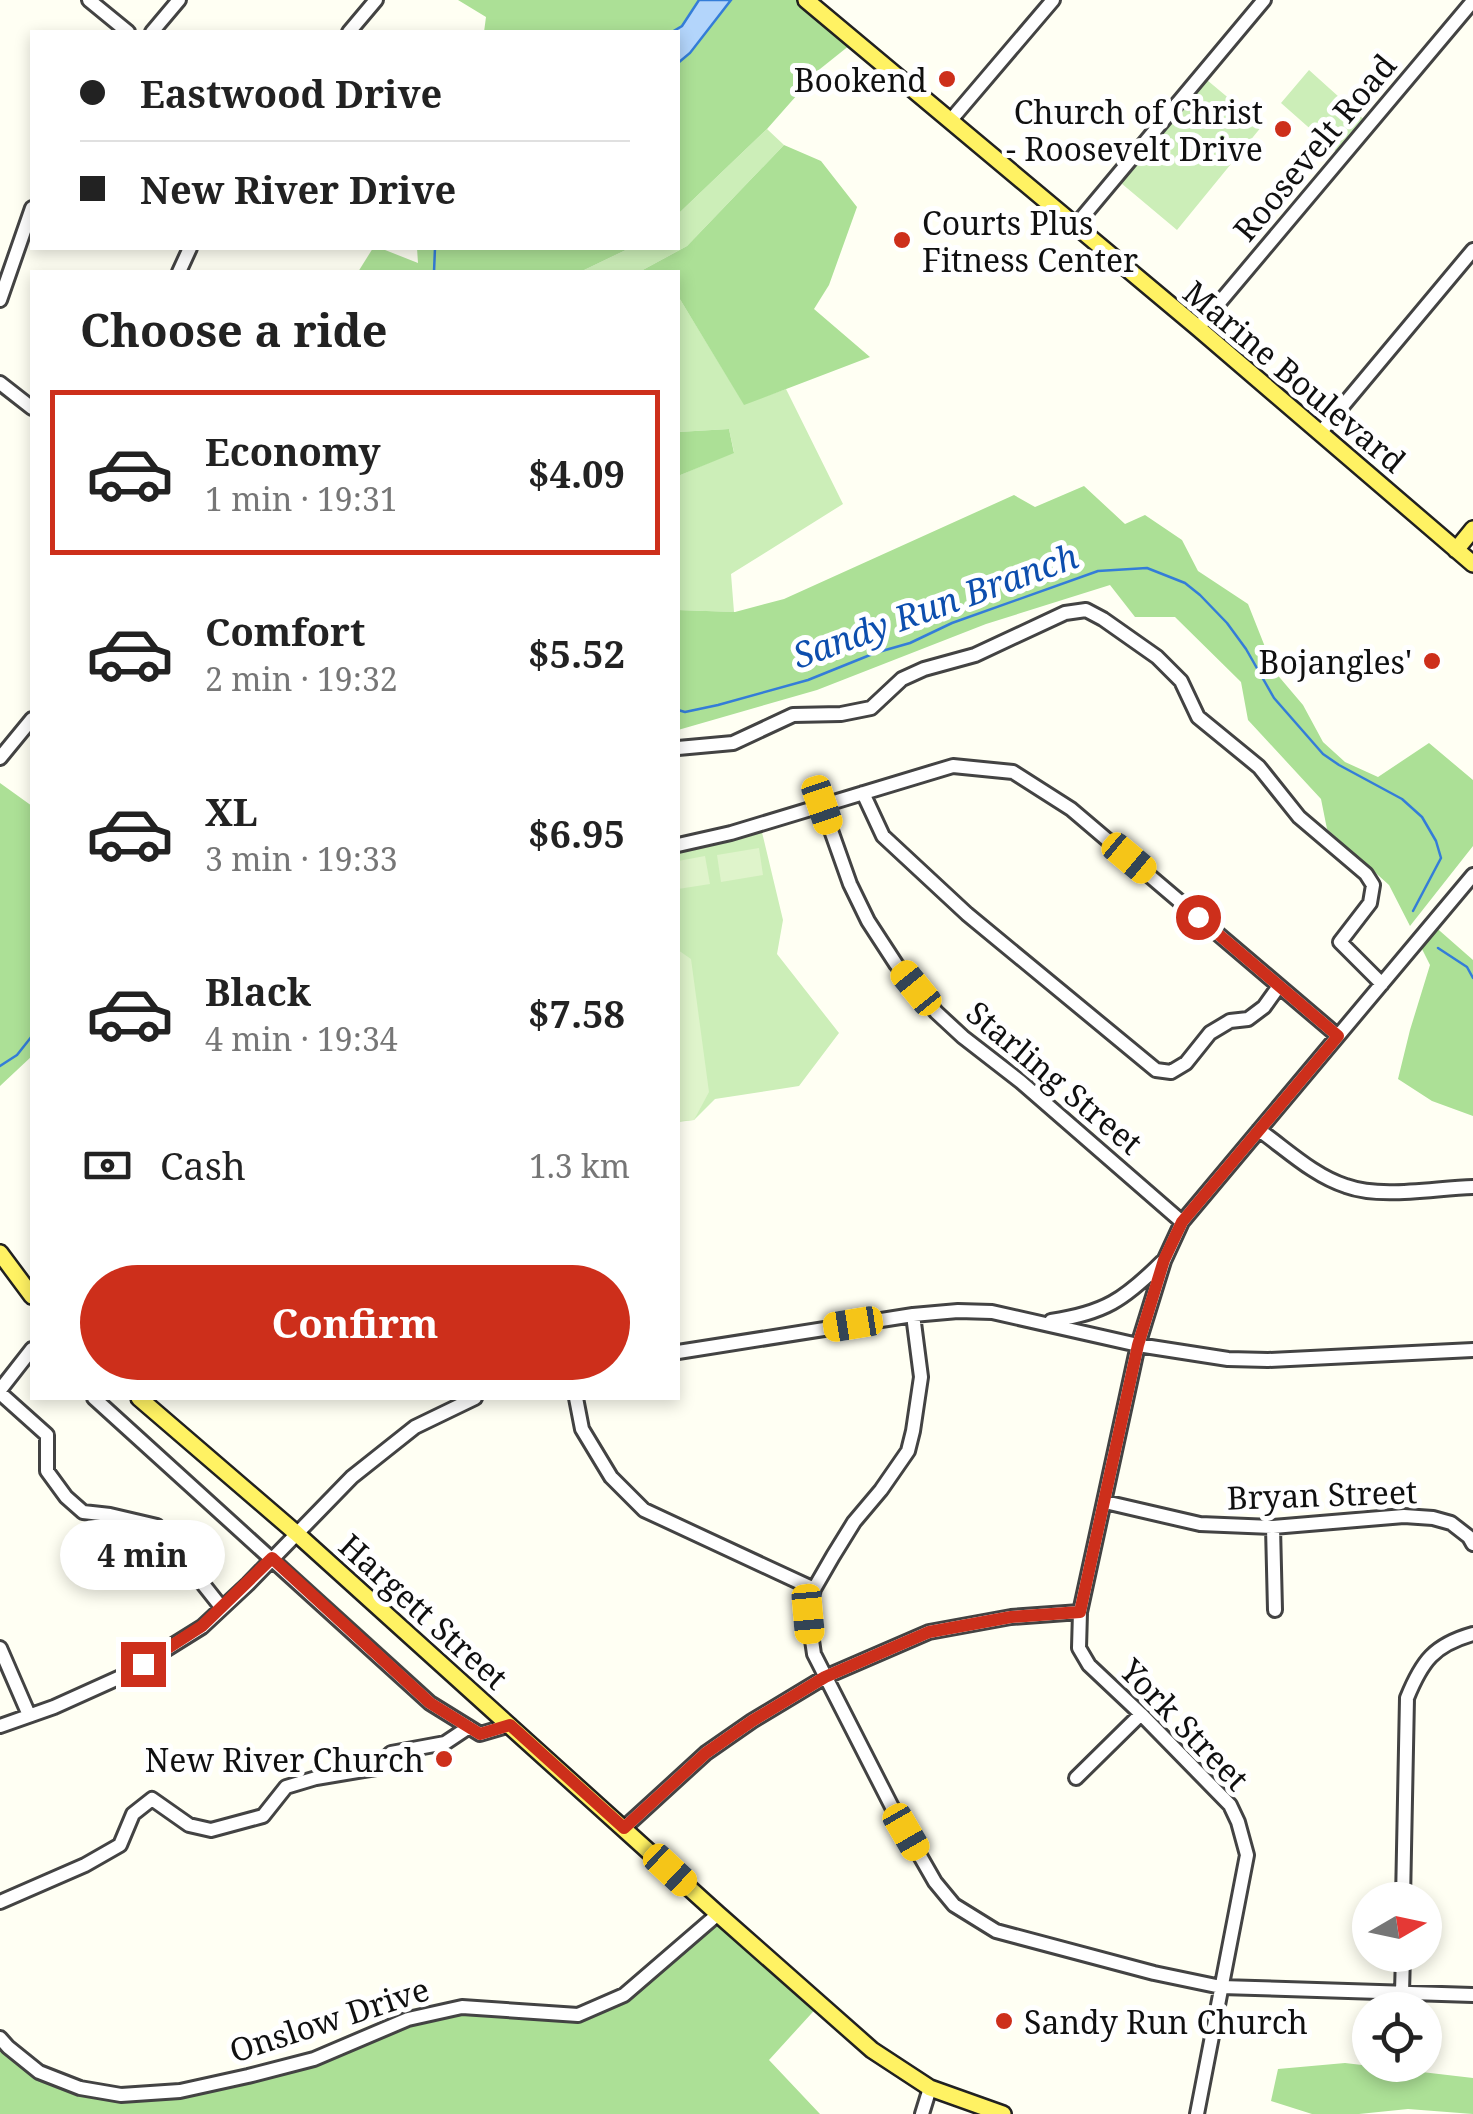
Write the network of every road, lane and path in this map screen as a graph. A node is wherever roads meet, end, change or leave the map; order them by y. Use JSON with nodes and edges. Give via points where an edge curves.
{"nodes":[{"id":1,"x":89,"y":0,"type":"edge"},
{"id":2,"x":179,"y":0,"type":"edge"},
{"id":3,"x":376,"y":0,"type":"edge"},
{"id":4,"x":806,"y":0,"type":"edge"},
{"id":5,"x":1053,"y":0,"type":"edge"},
{"id":6,"x":1264,"y":0,"type":"edge"},
{"id":7,"x":1473,"y":1,"type":"edge"},
{"id":8,"x":126,"y":30,"type":"edge"},
{"id":9,"x":154,"y":30,"type":"edge"},
{"id":10,"x":351,"y":30,"type":"edge"},
{"id":11,"x":950,"y":121,"type":"junction"},
{"id":12,"x":30,"y":214,"type":"edge"},
{"id":13,"x":1075,"y":226,"type":"junction"},
{"id":14,"x":1473,"y":250,"type":"edge"},
{"id":15,"x":0,"y":300,"type":"edge"},
{"id":16,"x":1198,"y":328,"type":"junction"},
{"id":17,"x":0,"y":383,"type":"edge"},
{"id":18,"x":30,"y":406,"type":"edge"},
{"id":19,"x":1320,"y":433,"type":"junction"},
{"id":20,"x":1473,"y":529,"type":"edge"},
{"id":21,"x":1456,"y":550,"type":"junction"},
{"id":22,"x":1473,"y":564,"type":"edge"},
{"id":23,"x":30,"y":721,"type":"edge"},
{"id":24,"x":680,"y":748,"type":"edge"},
{"id":25,"x":3,"y":750,"type":"edge"},
{"id":26,"x":863,"y":792,"type":"junction"},
{"id":27,"x":822,"y":805,"type":"junction"},
{"id":28,"x":680,"y":845,"type":"edge"},
{"id":29,"x":1473,"y":874,"type":"edge"},
{"id":30,"x":1382,"y":984,"type":"junction"},
{"id":31,"x":1279,"y":986,"type":"junction"},
{"id":32,"x":1338,"y":1036,"type":"junction"},
{"id":33,"x":1259,"y":1130,"type":"junction"},
{"id":34,"x":1473,"y":1187,"type":"edge"},
{"id":35,"x":1182,"y":1222,"type":"junction"},
{"id":36,"x":0,"y":1253,"type":"edge"},
{"id":37,"x":1164,"y":1260,"type":"junction"},
{"id":38,"x":30,"y":1293,"type":"edge"},
{"id":39,"x":913,"y":1315,"type":"junction"},
{"id":40,"x":1041,"y":1323,"type":"junction"},
{"id":41,"x":1138,"y":1345,"type":"junction"},
{"id":42,"x":1473,"y":1350,"type":"edge"},
{"id":43,"x":30,"y":1352,"type":"edge"},
{"id":44,"x":680,"y":1352,"type":"edge"},
{"id":45,"x":0,"y":1392,"type":"edge"},
{"id":46,"x":96,"y":1400,"type":"edge"},
{"id":47,"x":141,"y":1400,"type":"edge"},
{"id":48,"x":471,"y":1400,"type":"edge"},
{"id":49,"x":576,"y":1400,"type":"edge"},
{"id":50,"x":1105,"y":1502,"type":"junction"},
{"id":51,"x":1272,"y":1527,"type":"junction"},
{"id":52,"x":296,"y":1532,"type":"junction"},
{"id":53,"x":1473,"y":1544,"type":"edge"},
{"id":54,"x":272,"y":1558,"type":"junction"},
{"id":55,"x":814,"y":1590,"type":"junction"},
{"id":56,"x":222,"y":1608,"type":"junction"},
{"id":57,"x":1274,"y":1610,"type":"dead end"},
{"id":58,"x":1080,"y":1612,"type":"junction"},
{"id":59,"x":1473,"y":1634,"type":"edge"},
{"id":60,"x":0,"y":1648,"type":"edge"},
{"id":61,"x":825,"y":1677,"type":"junction"},
{"id":62,"x":1141,"y":1714,"type":"junction"},
{"id":63,"x":29,"y":1715,"type":"junction"},
{"id":64,"x":510,"y":1725,"type":"junction"},
{"id":65,"x":0,"y":1726,"type":"edge"},
{"id":66,"x":468,"y":1727,"type":"junction"},
{"id":67,"x":1076,"y":1778,"type":"dead end"},
{"id":68,"x":624,"y":1828,"type":"junction"},
{"id":69,"x":1404,"y":1882,"type":"edge"},
{"id":70,"x":0,"y":1902,"type":"edge"},
{"id":71,"x":718,"y":1914,"type":"junction"},
{"id":72,"x":1402,"y":1972,"type":"edge"},
{"id":73,"x":1221,"y":1988,"type":"junction"},
{"id":74,"x":1402,"y":1992,"type":"joint"},
{"id":75,"x":1442,"y":1994,"type":"edge"},
{"id":76,"x":1473,"y":1995,"type":"edge"},
{"id":77,"x":0,"y":2038,"type":"edge"},
{"id":78,"x":930,"y":2088,"type":"junction"},
{"id":79,"x":922,"y":2114,"type":"edge"},
{"id":80,"x":1003,"y":2114,"type":"edge"},
{"id":81,"x":1197,"y":2114,"type":"edge"}],
"edges":[{"from":1,"to":8,"type":"street"},
{"from":2,"to":9,"type":"street"},
{"from":3,"to":10,"type":"street"},
{"from":4,"to":11,"type":"main road","name":"Marine Boulevard"},
{"from":5,"to":11,"type":"street"},
{"from":6,"to":13,"type":"street"},
{"from":7,"to":16,"type":"street","name":"Roosevelt Road"},
{"from":11,"to":13,"type":"main road","name":"Marine Boulevard"},
{"from":12,"to":15,"type":"street"},
{"from":13,"to":16,"type":"main road","name":"Marine Boulevard"},
{"from":14,"to":19,"type":"street"},
{"from":16,"to":19,"type":"main road","name":"Marine Boulevard"},
{"from":17,"to":18,"type":"street"},
{"from":19,"to":21,"type":"main road","name":"Marine Boulevard"},
{"from":20,"to":21,"type":"main road"},
{"from":21,"to":22,"type":"main road","name":"Marine Boulevard"},
{"from":23,"to":25,"type":"street"},
{"from":24,"to":30,"type":"street","via":[[733,743],[793,714],[871,708],[902,679],[1086,610],[1157,657],[1181,681],[1198,717],[1366,874],[1373,886],[1370,903],[1340,942]]},
{"from":26,"to":27,"type":"street"},
{"from":26,"to":31,"type":"street","via":[[953,766],[1014,772],[1071,809]]},
{"from":26,"to":31,"type":"street","via":[[883,836],[1156,1070],[1171,1072],[1186,1063],[1210,1032],[1248,1019]]},
{"from":27,"to":28,"type":"street"},
{"from":27,"to":35,"type":"street","name":"Starling Street","via":[[868,922],[936,1012]]},
{"from":29,"to":30,"type":"street"},
{"from":30,"to":32,"type":"street"},
{"from":31,"to":32,"type":"street"},
{"from":32,"to":33,"type":"street"},
{"from":33,"to":34,"type":"street","via":[[1349,1188]]},
{"from":33,"to":35,"type":"street"},
{"from":35,"to":37,"type":"street"},
{"from":36,"to":38,"type":"main road"},
{"from":37,"to":40,"type":"street","via":[[1112,1305]]},
{"from":37,"to":41,"type":"street"},
{"from":39,"to":40,"type":"street","via":[[992,1312]]},
{"from":39,"to":44,"type":"street"},
{"from":39,"to":55,"type":"street","via":[[921,1376],[908,1451]]},
{"from":40,"to":41,"type":"street"},
{"from":41,"to":42,"type":"street","via":[[1268,1360]]},
{"from":41,"to":50,"type":"street"},
{"from":43,"to":45,"type":"street"},
{"from":45,"to":56,"type":"street","via":[[47,1434],[46,1471],[66,1497],[84,1512],[157,1526]]},
{"from":46,"to":54,"type":"street"},
{"from":47,"to":52,"type":"main road","name":"Hargett Street"},
{"from":48,"to":52,"type":"street","via":[[398,1438]]},
{"from":49,"to":55,"type":"street","via":[[582,1429],[611,1477],[644,1510]]},
{"from":50,"to":51,"type":"street","name":"Bryan Street","via":[[1200,1524]]},
{"from":50,"to":58,"type":"street"},
{"from":51,"to":53,"type":"street","name":"Bryan Street","via":[[1433,1518]]},
{"from":51,"to":57,"type":"street"},
{"from":52,"to":54,"type":"street"},
{"from":52,"to":64,"type":"main road","name":"Hargett Street"},
{"from":54,"to":56,"type":"street"},
{"from":54,"to":66,"type":"street","via":[[430,1703]]},
{"from":55,"to":61,"type":"street","via":[[810,1637]]},
{"from":56,"to":63,"type":"street","via":[[126,1675]]},
{"from":58,"to":61,"type":"street","via":[[929,1632]]},
{"from":58,"to":62,"type":"street","name":"York Street","via":[[1078,1648]]},
{"from":59,"to":69,"type":"street","via":[[1433,1652],[1407,1698]]},
{"from":60,"to":63,"type":"street"},
{"from":61,"to":68,"type":"street","via":[[706,1753]]},
{"from":61,"to":73,"type":"street","via":[[892,1807],[954,1905],[996,1932]]},
{"from":62,"to":67,"type":"street"},
{"from":62,"to":73,"type":"street","name":"York Street","via":[[1230,1804],[1238,1822],[1247,1855]]},
{"from":63,"to":65,"type":"street"},
{"from":64,"to":66,"type":"street","via":[[480,1734]]},
{"from":64,"to":68,"type":"main road","name":"Hargett Street"},
{"from":66,"to":70,"type":"street","via":[[444,1744],[391,1752],[376,1768],[286,1787],[262,1816],[211,1830],[152,1799],[134,1814],[120,1845]]},
{"from":68,"to":71,"type":"main road","name":"Hargett Street"},
{"from":71,"to":77,"type":"street","name":"Onslow Drive","via":[[624,1995],[578,2015],[462,2006],[408,2019],[314,2059],[180,2091],[120,2095],[80,2088],[39,2072]]},
{"from":71,"to":78,"type":"main road","name":"Hargett Street","via":[[872,2050]]},
{"from":72,"to":74,"type":"street"},
{"from":73,"to":74,"type":"street"},
{"from":73,"to":81,"type":"street","name":"York Street"},
{"from":75,"to":76,"type":"street"},
{"from":78,"to":79,"type":"street"},
{"from":78,"to":80,"type":"main road","name":"Hargett Street"}]}
